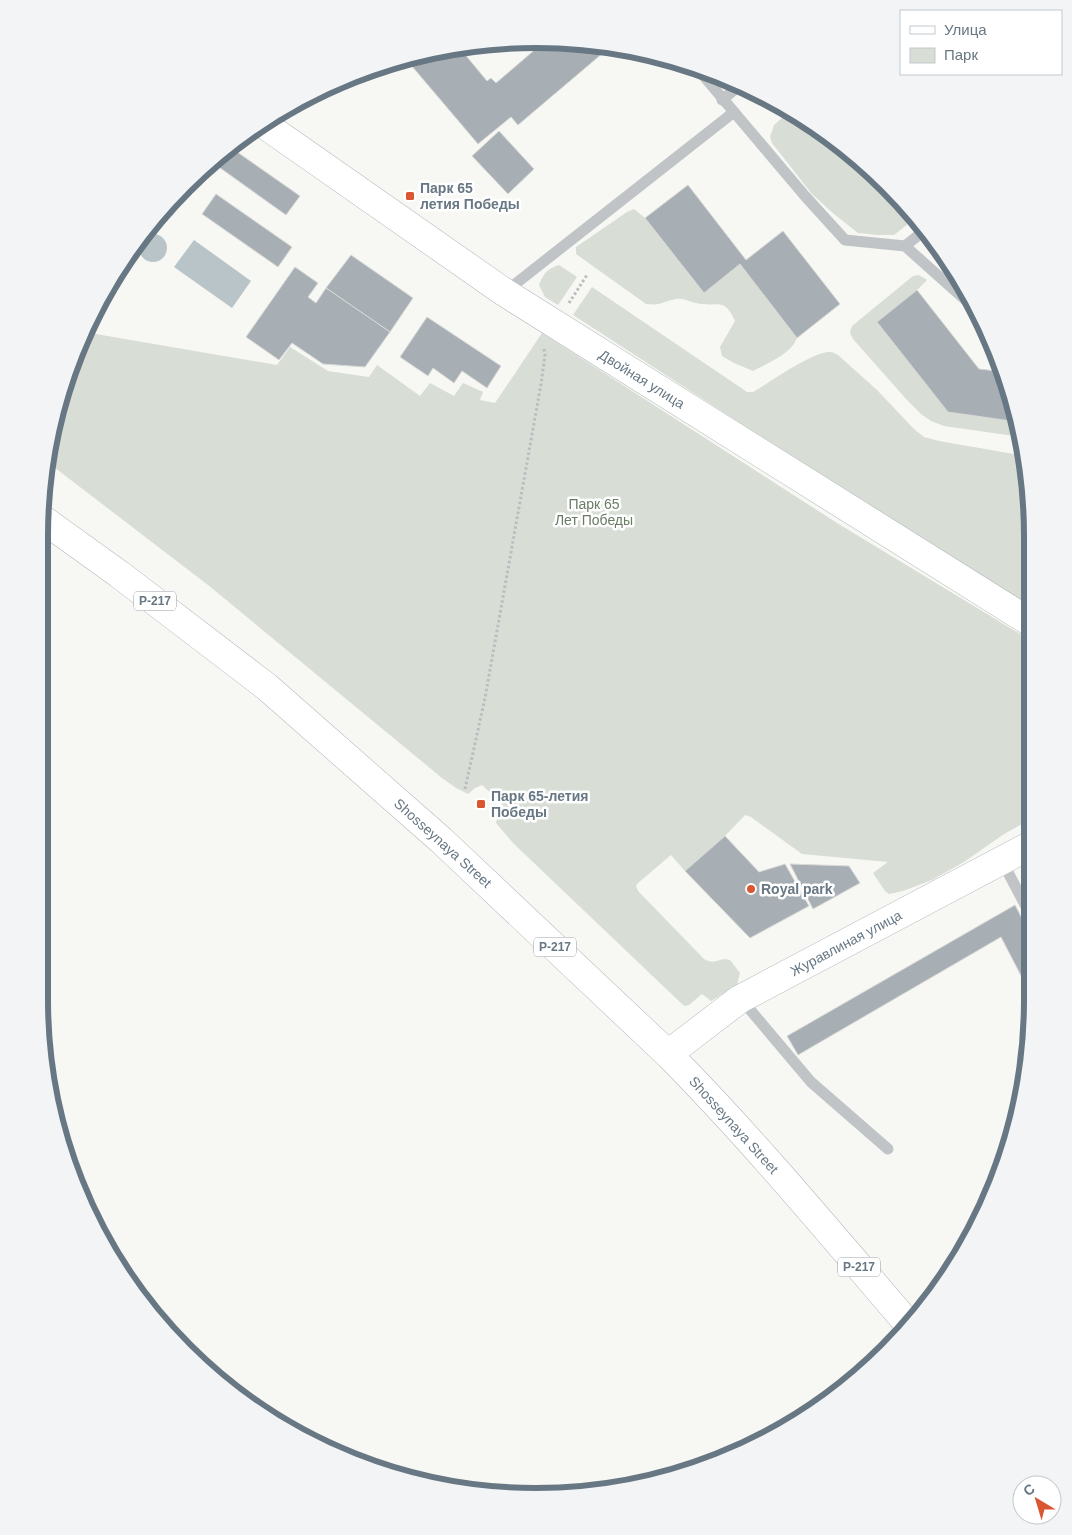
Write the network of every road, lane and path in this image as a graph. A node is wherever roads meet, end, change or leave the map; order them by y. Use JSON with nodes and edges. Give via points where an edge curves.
{"nodes":[{"id":1,"x":704,"y":78,"type":"edge"},
{"id":2,"x":734,"y":90,"type":"edge"},
{"id":3,"x":722,"y":100,"type":"junction"},
{"id":4,"x":734,"y":112,"type":"junction"},
{"id":5,"x":269,"y":128,"type":"edge"},
{"id":6,"x":920,"y":234,"type":"edge"},
{"id":7,"x":905,"y":246,"type":"junction"},
{"id":8,"x":587,"y":275,"type":"dead end"},
{"id":9,"x":504,"y":292,"type":"junction"},
{"id":10,"x":961,"y":296,"type":"edge"},
{"id":11,"x":556,"y":325,"type":"junction"},
{"id":12,"x":48,"y":524,"type":"edge"},
{"id":13,"x":1024,"y":618,"type":"edge"},
{"id":14,"x":465,"y":789,"type":"dead end"},
{"id":15,"x":1024,"y":849,"type":"edge"},
{"id":16,"x":1002,"y":861,"type":"junction"},
{"id":17,"x":1024,"y":903,"type":"edge"},
{"id":18,"x":740,"y":999,"type":"junction"},
{"id":19,"x":668,"y":1054,"type":"junction"},
{"id":20,"x":888,"y":1149,"type":"dead end"},
{"id":21,"x":904,"y":1319,"type":"edge"}],
"edges":[{"from":1,"to":3,"type":"lane"},
{"from":2,"to":3,"type":"lane"},
{"from":3,"to":4,"type":"lane"},
{"from":4,"to":7,"type":"lane","via":[[845,240]]},
{"from":4,"to":9,"type":"lane"},
{"from":5,"to":9,"type":"main road","name":"Двойная улица"},
{"from":6,"to":7,"type":"lane"},
{"from":7,"to":10,"type":"lane"},
{"from":8,"to":11,"type":"path"},
{"from":9,"to":11,"type":"main road","name":"Двойная улица"},
{"from":11,"to":13,"type":"main road","name":"Двойная улица"},
{"from":11,"to":14,"type":"path","via":[[543,345],[545,355],[541,384],[485,698]]},
{"from":12,"to":19,"type":"main road","name":"Shosseynaya Street","number":"Р-217","via":[[267,687],[441,840]]},
{"from":15,"to":16,"type":"main road","name":"Журавлиная улица"},
{"from":16,"to":17,"type":"lane"},
{"from":16,"to":18,"type":"main road","name":"Журавлиная улица"},
{"from":18,"to":19,"type":"main road","name":"Журавлиная улица"},
{"from":18,"to":20,"type":"lane","via":[[811,1082]]},
{"from":19,"to":21,"type":"main road","name":"Shosseynaya Street","number":"Р-217","via":[[810,1208]]}]}
